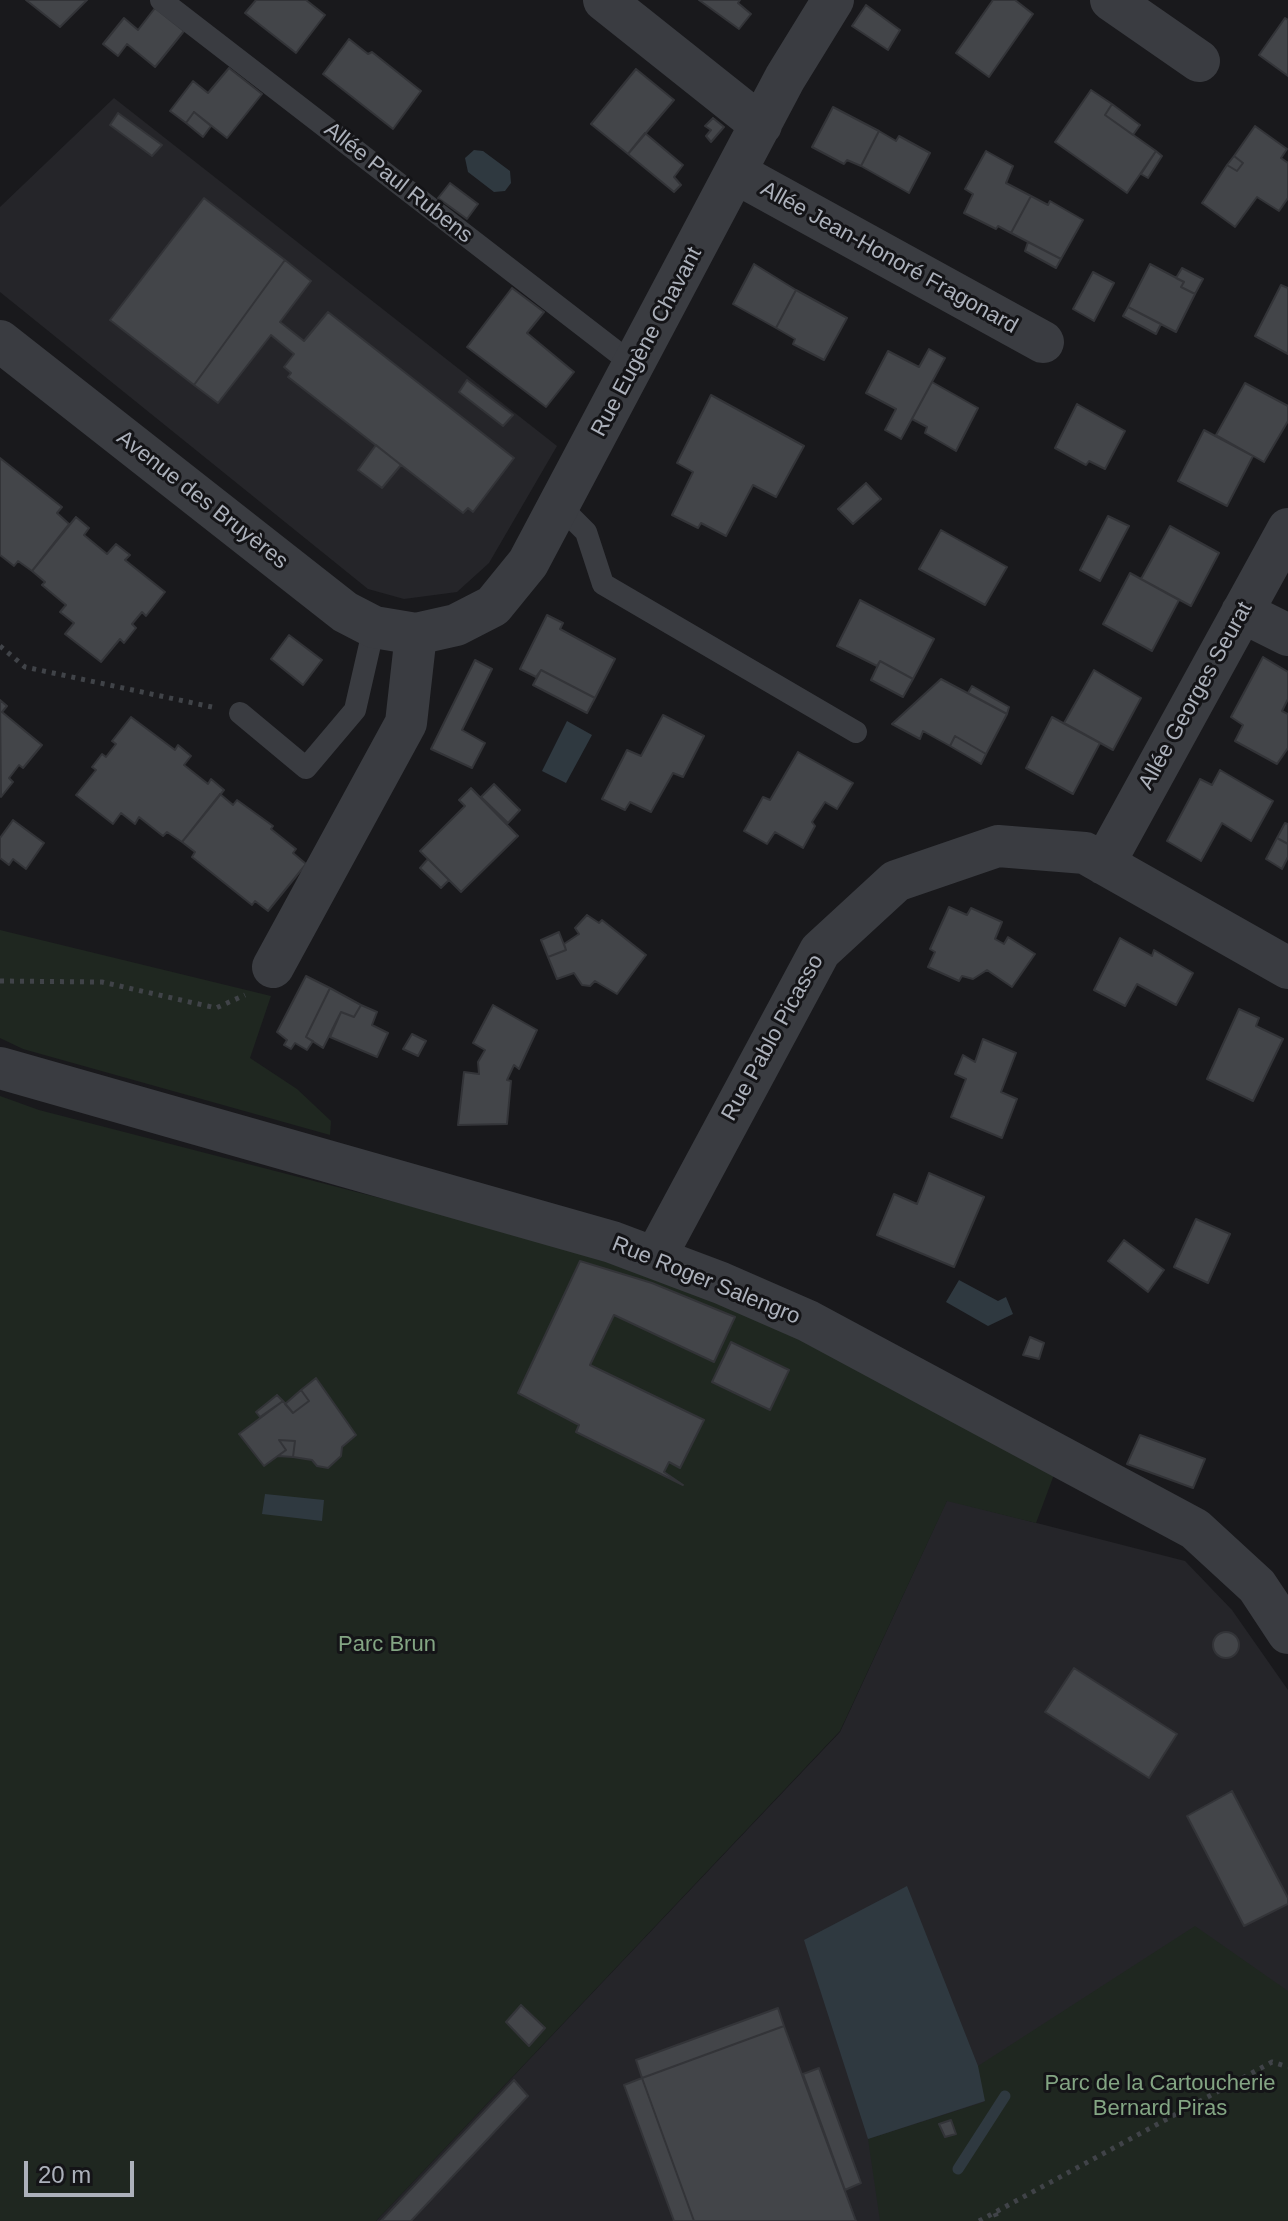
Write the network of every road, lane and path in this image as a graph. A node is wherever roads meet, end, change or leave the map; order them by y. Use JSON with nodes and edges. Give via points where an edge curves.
{"nodes":[{"id":1,"x":161,"y":0,"type":"edge"},
{"id":2,"x":604,"y":0,"type":"edge"},
{"id":3,"x":833,"y":0,"type":"edge"},
{"id":4,"x":1111,"y":0,"type":"edge"},
{"id":5,"x":1199,"y":61,"type":"dead end"},
{"id":6,"x":761,"y":125,"type":"junction"},
{"id":7,"x":736,"y":173,"type":"junction"},
{"id":8,"x":0,"y":341,"type":"edge"},
{"id":9,"x":1043,"y":342,"type":"dead end"},
{"id":10,"x":635,"y":366,"type":"junction"},
{"id":11,"x":560,"y":506,"type":"junction"},
{"id":12,"x":1288,"y":529,"type":"edge"},
{"id":13,"x":1242,"y":612,"type":"junction"},
{"id":14,"x":374,"y":627,"type":"junction"},
{"id":15,"x":416,"y":634,"type":"junction"},
{"id":16,"x":1288,"y":635,"type":"edge"},
{"id":17,"x":0,"y":646,"type":"edge"},
{"id":18,"x":240,"y":713,"type":"joint"},
{"id":19,"x":856,"y":732,"type":"dead end"},
{"id":20,"x":1104,"y":864,"type":"junction"},
{"id":21,"x":1288,"y":968,"type":"edge"},
{"id":22,"x":264,"y":978,"type":"joint"},
{"id":23,"x":0,"y":981,"type":"edge"},
{"id":24,"x":0,"y":1068,"type":"edge"},
{"id":25,"x":656,"y":1256,"type":"junction"},
{"id":26,"x":1288,"y":1633,"type":"edge"},
{"id":27,"x":1288,"y":2067,"type":"edge"},
{"id":28,"x":995,"y":2213,"type":"junction"},
{"id":29,"x":979,"y":2221,"type":"edge"},
{"id":30,"x":998,"y":2221,"type":"edge"}],
"edges":[{"from":1,"to":10,"type":"lane","name":"Allée Paul Rubens"},
{"from":2,"to":6,"type":"street"},
{"from":3,"to":6,"type":"street","name":"Rue Eugène Chavant"},
{"from":4,"to":5,"type":"street"},
{"from":6,"to":7,"type":"street","name":"Rue Eugène Chavant"},
{"from":7,"to":9,"type":"street","name":"Allée Jean-Honoré Fragonard"},
{"from":7,"to":10,"type":"street","name":"Rue Eugène Chavant"},
{"from":8,"to":14,"type":"street","name":"Avenue des Bruyères","via":[[345,612]]},
{"from":10,"to":11,"type":"street","name":"Rue Eugène Chavant"},
{"from":11,"to":15,"type":"street","name":"Rue Eugène Chavant","via":[[528,563],[493,606],[456,625]]},
{"from":11,"to":19,"type":"lane","via":[[586,532],[603,584]]},
{"from":12,"to":13,"type":"street","name":"Allée Georges Seurat"},
{"from":13,"to":16,"type":"street"},
{"from":13,"to":20,"type":"street","name":"Allée Georges Seurat"},
{"from":14,"to":15,"type":"street","name":"Avenue des Bruyères"},
{"from":14,"to":18,"type":"lane","via":[[355,710],[306,768]]},
{"from":15,"to":22,"type":"street","via":[[406,723]]},
{"from":17,"to":18,"type":"path","via":[[25,667]]},
{"from":20,"to":21,"type":"street","name":"Rue Pablo Picasso"},
{"from":20,"to":25,"type":"street","name":"Rue Pablo Picasso","via":[[1085,853],[998,846],[896,881],[820,951]]},
{"from":22,"to":23,"type":"path","via":[[216,1008],[102,982]]},
{"from":24,"to":25,"type":"street","name":"Rue Roger Salengro"},
{"from":25,"to":26,"type":"street","name":"Rue Roger Salengro","via":[[808,1321],[1195,1529],[1257,1586]]},
{"from":27,"to":28,"type":"path","via":[[1272,2062]]},
{"from":28,"to":29,"type":"path"},
{"from":28,"to":30,"type":"path"}]}
